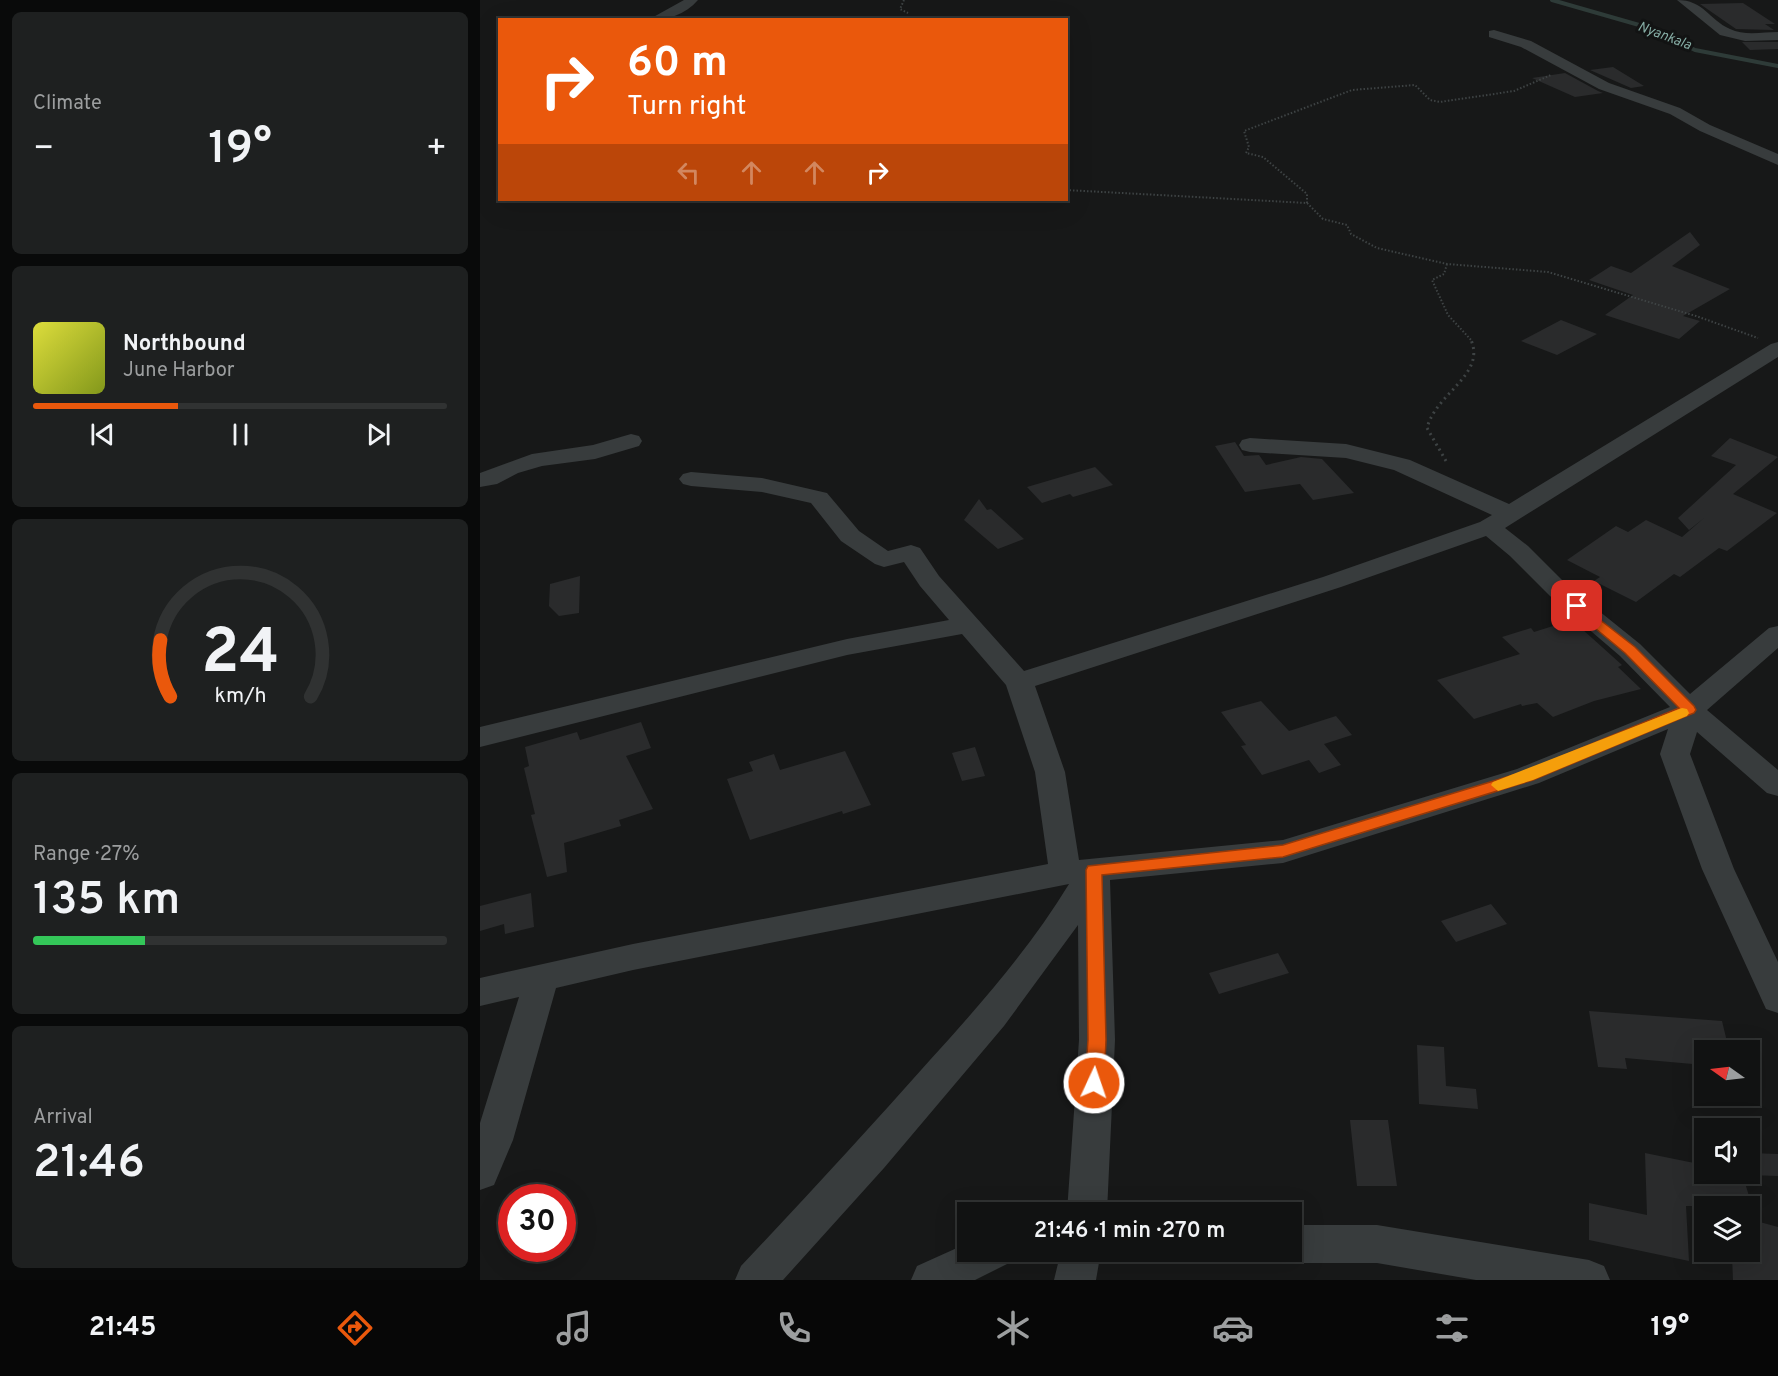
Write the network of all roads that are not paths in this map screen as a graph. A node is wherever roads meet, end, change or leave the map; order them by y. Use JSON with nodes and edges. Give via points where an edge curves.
{"nodes":[{"id":1,"x":692,"y":0,"type":"edge"},
{"id":2,"x":1683,"y":0,"type":"edge"},
{"id":3,"x":659,"y":18,"type":"edge"},
{"id":4,"x":1494,"y":34,"type":"dead end"},
{"id":5,"x":1778,"y":36,"type":"edge"},
{"id":6,"x":1778,"y":160,"type":"edge"},
{"id":7,"x":1773,"y":345,"type":"edge"},
{"id":8,"x":631,"y":441,"type":"dead end"},
{"id":9,"x":1250,"y":445,"type":"dead end"},
{"id":10,"x":691,"y":479,"type":"dead end"},
{"id":11,"x":480,"y":480,"type":"edge"},
{"id":12,"x":1499,"y":521,"type":"junction"},
{"id":13,"x":966,"y":625,"type":"junction"},
{"id":14,"x":1778,"y":634,"type":"edge"},
{"id":15,"x":1019,"y":682,"type":"junction"},
{"id":16,"x":1689,"y":710,"type":"junction"},
{"id":17,"x":480,"y":737,"type":"edge"},
{"id":18,"x":1778,"y":786,"type":"edge"},
{"id":19,"x":1080,"y":872,"type":"junction"},
{"id":20,"x":542,"y":978,"type":"junction"},
{"id":21,"x":480,"y":992,"type":"edge"},
{"id":22,"x":1778,"y":999,"type":"edge"},
{"id":23,"x":480,"y":1173,"type":"edge"},
{"id":24,"x":1088,"y":1202,"type":"edge"},
{"id":25,"x":1302,"y":1244,"type":"edge"},
{"id":26,"x":970,"y":1262,"type":"edge"},
{"id":27,"x":1079,"y":1262,"type":"edge"},
{"id":28,"x":1537,"y":1275,"type":"edge"},
{"id":29,"x":756,"y":1280,"type":"edge"},
{"id":30,"x":932,"y":1280,"type":"edge"},
{"id":31,"x":1075,"y":1280,"type":"edge"},
{"id":32,"x":1589,"y":1280,"type":"edge"}],
"edges":[{"from":1,"to":3,"type":"street"},
{"from":2,"to":5,"type":"street","via":[[1725,32],[1745,37]]},
{"from":4,"to":6,"type":"street","via":[[1526,44],[1604,86],[1676,111]]},
{"from":7,"to":12,"type":"street"},
{"from":8,"to":11,"type":"street","via":[[595,452],[540,459]]},
{"from":9,"to":12,"type":"street","via":[[1346,451],[1402,465],[1463,494]]},
{"from":10,"to":13,"type":"street","via":[[762,485],[819,498],[850,536],[884,559],[911,554]]},
{"from":12,"to":15,"type":"street","via":[[1332,582]]},
{"from":12,"to":16,"type":"street","via":[[1519,551],[1559,591],[1630,650]]},
{"from":13,"to":15,"type":"street"},
{"from":13,"to":17,"type":"street","via":[[847,647]]},
{"from":14,"to":16,"type":"street"},
{"from":15,"to":19,"type":"street"},
{"from":16,"to":18,"type":"street"},
{"from":16,"to":19,"type":"street","via":[[1528,776],[1283,851]]},
{"from":16,"to":22,"type":"street","via":[[1675,754],[1718,869]]},
{"from":19,"to":20,"type":"street","via":[[633,957]]},
{"from":19,"to":24,"type":"street","via":[[1097,1040]]},
{"from":19,"to":29,"type":"street","via":[[1060,927],[991,1016]]},
{"from":20,"to":21,"type":"street"},
{"from":20,"to":23,"type":"street","via":[[494,1140]]},
{"from":25,"to":28,"type":"street","via":[[1377,1244]]},
{"from":26,"to":30,"type":"street"},
{"from":27,"to":31,"type":"street"},
{"from":28,"to":32,"type":"street"}]}
